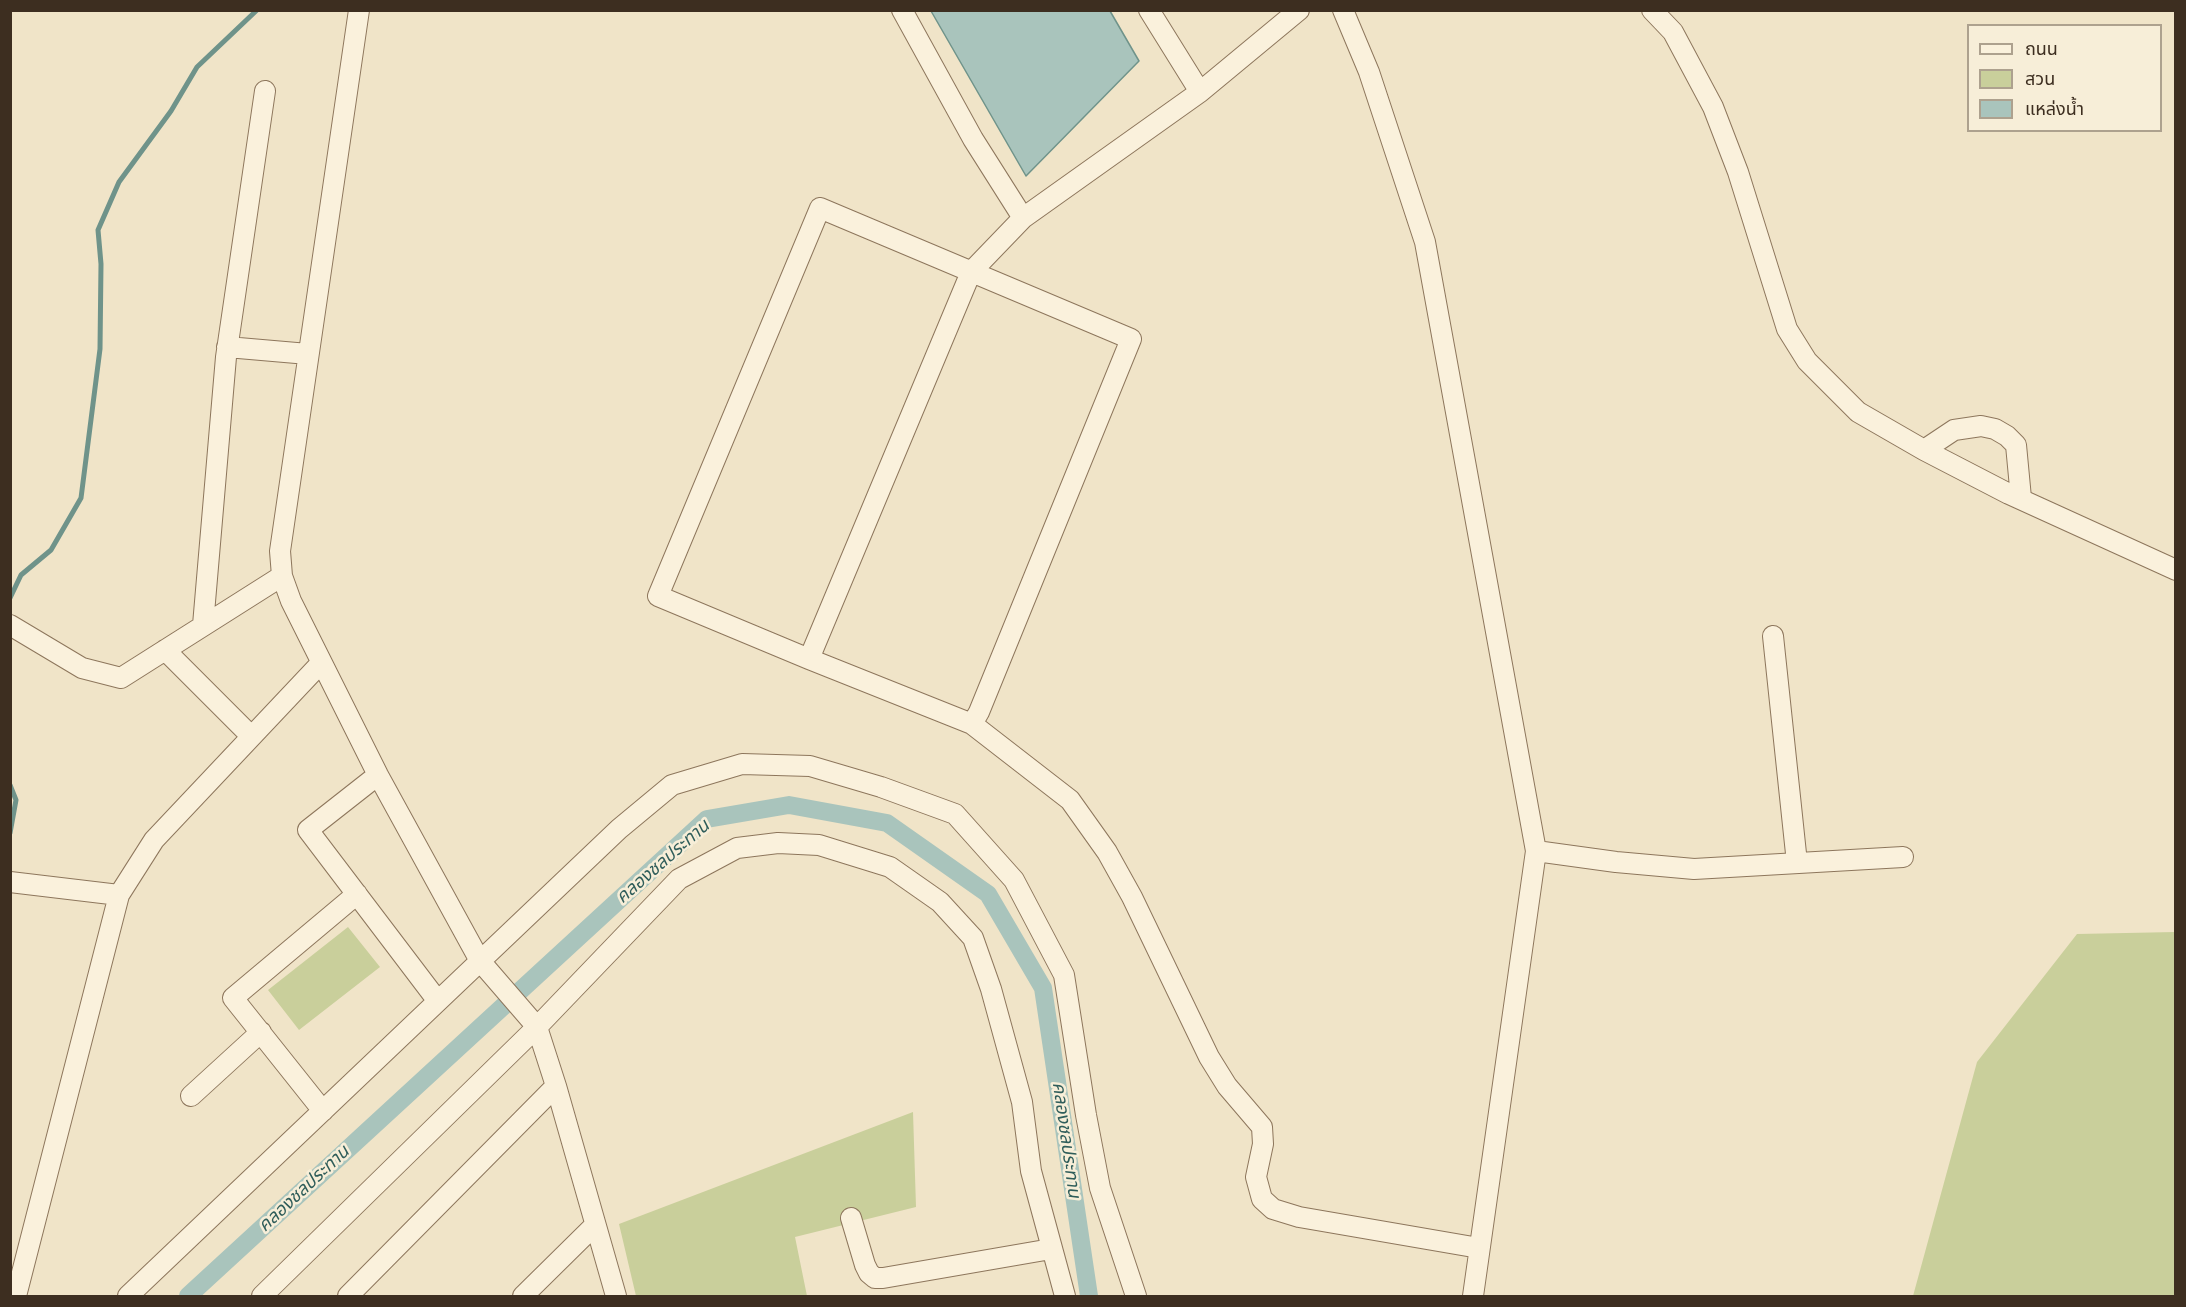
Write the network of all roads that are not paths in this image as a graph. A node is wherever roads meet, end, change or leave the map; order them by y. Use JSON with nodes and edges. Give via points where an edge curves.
{"nodes":[{"id":1,"x":359,"y":10,"type":"edge"},
{"id":2,"x":902,"y":10,"type":"edge"},
{"id":3,"x":1149,"y":10,"type":"edge"},
{"id":4,"x":1299,"y":10,"type":"edge"},
{"id":5,"x":1343,"y":10,"type":"edge"},
{"id":6,"x":1652,"y":10,"type":"edge"},
{"id":7,"x":265,"y":91,"type":"dead end"},
{"id":8,"x":1200,"y":92,"type":"junction"},
{"id":9,"x":1023,"y":218,"type":"junction"},
{"id":10,"x":971,"y":272,"type":"junction"},
{"id":11,"x":227,"y":347,"type":"junction"},
{"id":12,"x":308,"y":354,"type":"junction"},
{"id":13,"x":1924,"y":450,"type":"junction"},
{"id":14,"x":2021,"y":498,"type":"junction"},
{"id":15,"x":2175,"y":570,"type":"edge"},
{"id":16,"x":282,"y":576,"type":"junction"},
{"id":17,"x":11,"y":625,"type":"edge"},
{"id":18,"x":203,"y":625,"type":"junction"},
{"id":19,"x":1773,"y":636,"type":"dead end"},
{"id":20,"x":165,"y":650,"type":"junction"},
{"id":21,"x":808,"y":659,"type":"junction"},
{"id":22,"x":321,"y":663,"type":"junction"},
{"id":23,"x":972,"y":724,"type":"junction"},
{"id":24,"x":250,"y":736,"type":"junction"},
{"id":25,"x":378,"y":775,"type":"junction"},
{"id":26,"x":1536,"y":851,"type":"junction"},
{"id":27,"x":1903,"y":857,"type":"dead end"},
{"id":28,"x":1797,"y":863,"type":"junction"},
{"id":29,"x":10,"y":882,"type":"edge"},
{"id":30,"x":357,"y":894,"type":"junction"},
{"id":31,"x":119,"y":895,"type":"junction"},
{"id":32,"x":480,"y":961,"type":"junction"},
{"id":33,"x":437,"y":1000,"type":"junction"},
{"id":34,"x":537,"y":1027,"type":"junction"},
{"id":35,"x":261,"y":1032,"type":"junction"},
{"id":36,"x":556,"y":1086,"type":"junction"},
{"id":37,"x":191,"y":1096,"type":"dead end"},
{"id":38,"x":323,"y":1111,"type":"junction"},
{"id":39,"x":851,"y":1218,"type":"dead end"},
{"id":40,"x":595,"y":1225,"type":"junction"},
{"id":41,"x":1479,"y":1248,"type":"junction"},
{"id":42,"x":1051,"y":1249,"type":"junction"},
{"id":43,"x":16,"y":1296,"type":"edge"},
{"id":44,"x":128,"y":1296,"type":"edge"},
{"id":45,"x":262,"y":1296,"type":"edge"},
{"id":46,"x":348,"y":1296,"type":"edge"},
{"id":47,"x":523,"y":1296,"type":"edge"},
{"id":48,"x":616,"y":1296,"type":"edge"},
{"id":49,"x":1065,"y":1296,"type":"edge"},
{"id":50,"x":1136,"y":1296,"type":"edge"},
{"id":51,"x":1473,"y":1296,"type":"edge"}],
"edges":[{"from":1,"to":12,"type":"street"},
{"from":2,"to":9,"type":"street","via":[[973,139]]},
{"from":3,"to":8,"type":"street"},
{"from":4,"to":8,"type":"street"},
{"from":5,"to":26,"type":"street","via":[[1369,72],[1425,242]]},
{"from":6,"to":13,"type":"street","via":[[1673,32],[1713,107],[1738,172],[1787,329],[1807,361],[1858,412]]},
{"from":7,"to":11,"type":"street"},
{"from":8,"to":9,"type":"street"},
{"from":9,"to":10,"type":"street"},
{"from":10,"to":21,"type":"street"},
{"from":10,"to":21,"type":"street","via":[[820,208],[658,596]]},
{"from":10,"to":23,"type":"street","via":[[1131,339]]},
{"from":11,"to":12,"type":"street"},
{"from":11,"to":18,"type":"street"},
{"from":12,"to":16,"type":"street","via":[[280,551]]},
{"from":13,"to":14,"type":"street"},
{"from":13,"to":14,"type":"street","via":[[1954,430],[1981,426],[1995,429],[2016,445]]},
{"from":14,"to":15,"type":"street"},
{"from":16,"to":18,"type":"street"},
{"from":16,"to":22,"type":"street"},
{"from":17,"to":20,"type":"street","via":[[82,668],[122,678]]},
{"from":18,"to":20,"type":"street"},
{"from":19,"to":28,"type":"street"},
{"from":20,"to":24,"type":"street"},
{"from":21,"to":23,"type":"street"},
{"from":22,"to":24,"type":"street"},
{"from":22,"to":25,"type":"street"},
{"from":23,"to":41,"type":"street","via":[[1070,800],[1107,852],[1209,1057],[1227,1086],[1262,1127],[1257,1177],[1262,1199],[1274,1209],[1299,1217]]},
{"from":24,"to":31,"type":"street","via":[[154,840]]},
{"from":25,"to":30,"type":"street","via":[[308,830]]},
{"from":25,"to":32,"type":"street"},
{"from":26,"to":28,"type":"street","via":[[1694,869]]},
{"from":26,"to":41,"type":"street"},
{"from":27,"to":28,"type":"street"},
{"from":29,"to":31,"type":"street"},
{"from":30,"to":33,"type":"street"},
{"from":30,"to":35,"type":"street","via":[[233,998]]},
{"from":31,"to":43,"type":"street"},
{"from":32,"to":33,"type":"street"},
{"from":32,"to":34,"type":"street"},
{"from":32,"to":50,"type":"street","via":[[619,829],[672,785],[742,764],[810,766],[954,813],[1014,880],[1064,975],[1100,1188]]},
{"from":33,"to":38,"type":"street"},
{"from":34,"to":36,"type":"street"},
{"from":34,"to":42,"type":"street","via":[[679,879],[737,848],[778,843],[819,845],[890,867],[940,902],[973,938],[995,1000],[1022,1102],[1031,1171]]},
{"from":34,"to":45,"type":"street"},
{"from":35,"to":37,"type":"street"},
{"from":35,"to":38,"type":"street"},
{"from":36,"to":40,"type":"street"},
{"from":36,"to":46,"type":"street"},
{"from":38,"to":44,"type":"street"},
{"from":39,"to":42,"type":"street","via":[[868,1273],[875,1278]]},
{"from":40,"to":47,"type":"street"},
{"from":40,"to":48,"type":"street"},
{"from":41,"to":51,"type":"street"},
{"from":42,"to":49,"type":"street"}]}
